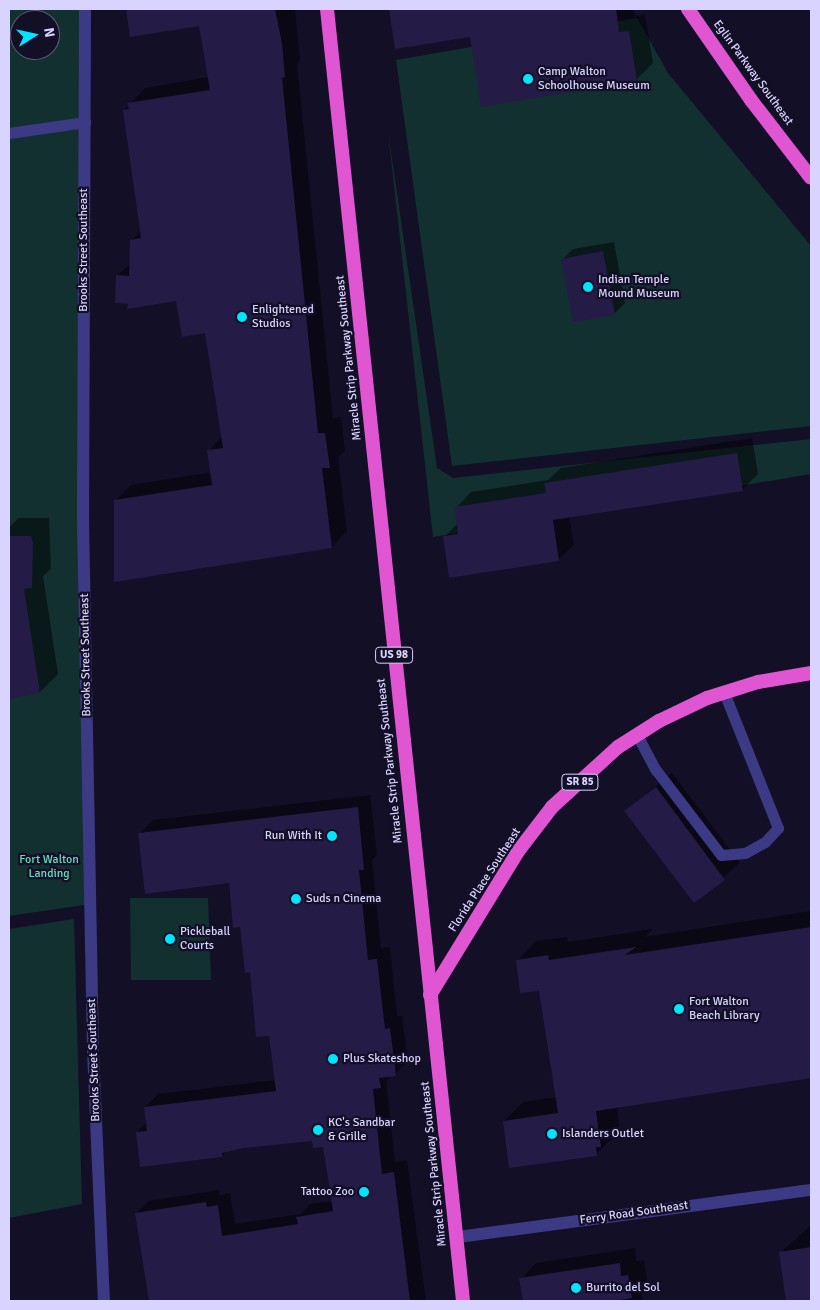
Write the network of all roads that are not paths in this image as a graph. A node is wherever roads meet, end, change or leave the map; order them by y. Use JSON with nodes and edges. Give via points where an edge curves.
{"nodes":[{"id":1,"x":85,"y":9,"type":"edge"},
{"id":2,"x":327,"y":9,"type":"edge"},
{"id":3,"x":688,"y":9,"type":"edge"},
{"id":4,"x":85,"y":122,"type":"junction"},
{"id":5,"x":9,"y":132,"type":"edge"},
{"id":6,"x":811,"y":178,"type":"edge"},
{"id":7,"x":811,"y":673,"type":"edge"},
{"id":8,"x":724,"y":692,"type":"junction"},
{"id":9,"x":637,"y":735,"type":"junction"},
{"id":10,"x":430,"y":995,"type":"junction"},
{"id":11,"x":811,"y":1190,"type":"edge"},
{"id":12,"x":458,"y":1237,"type":"junction"},
{"id":13,"x":104,"y":1301,"type":"edge"},
{"id":14,"x":464,"y":1301,"type":"edge"}],
"edges":[{"from":1,"to":4,"type":"street","name":"Brooks Street Southeast"},
{"from":2,"to":10,"type":"highway","name":"Miracle Strip Parkway Southeast","number":"US 98"},
{"from":3,"to":6,"type":"highway","name":"Eglin Parkway Southeast","via":[[751,100]]},
{"from":4,"to":5,"type":"lane"},
{"from":4,"to":13,"type":"street","name":"Brooks Street Southeast","via":[[84,530],[94,1051]]},
{"from":7,"to":8,"type":"highway","name":"Florida Place Southeast","number":"SR 85","via":[[758,682]]},
{"from":8,"to":9,"type":"highway","name":"Florida Place Southeast","number":"SR 85","via":[[659,721]]},
{"from":8,"to":9,"type":"lane","via":[[778,828],[765,842],[745,853],[721,855],[656,770]]},
{"from":9,"to":10,"type":"highway","name":"Florida Place Southeast","number":"SR 85","via":[[618,747],[552,807],[519,850]]},
{"from":10,"to":12,"type":"highway","name":"Miracle Strip Parkway Southeast","number":"US 98"},
{"from":11,"to":12,"type":"street","name":"Ferry Road Southeast"},
{"from":12,"to":14,"type":"highway","name":"Miracle Strip Parkway Southeast","number":"US 98"}]}
